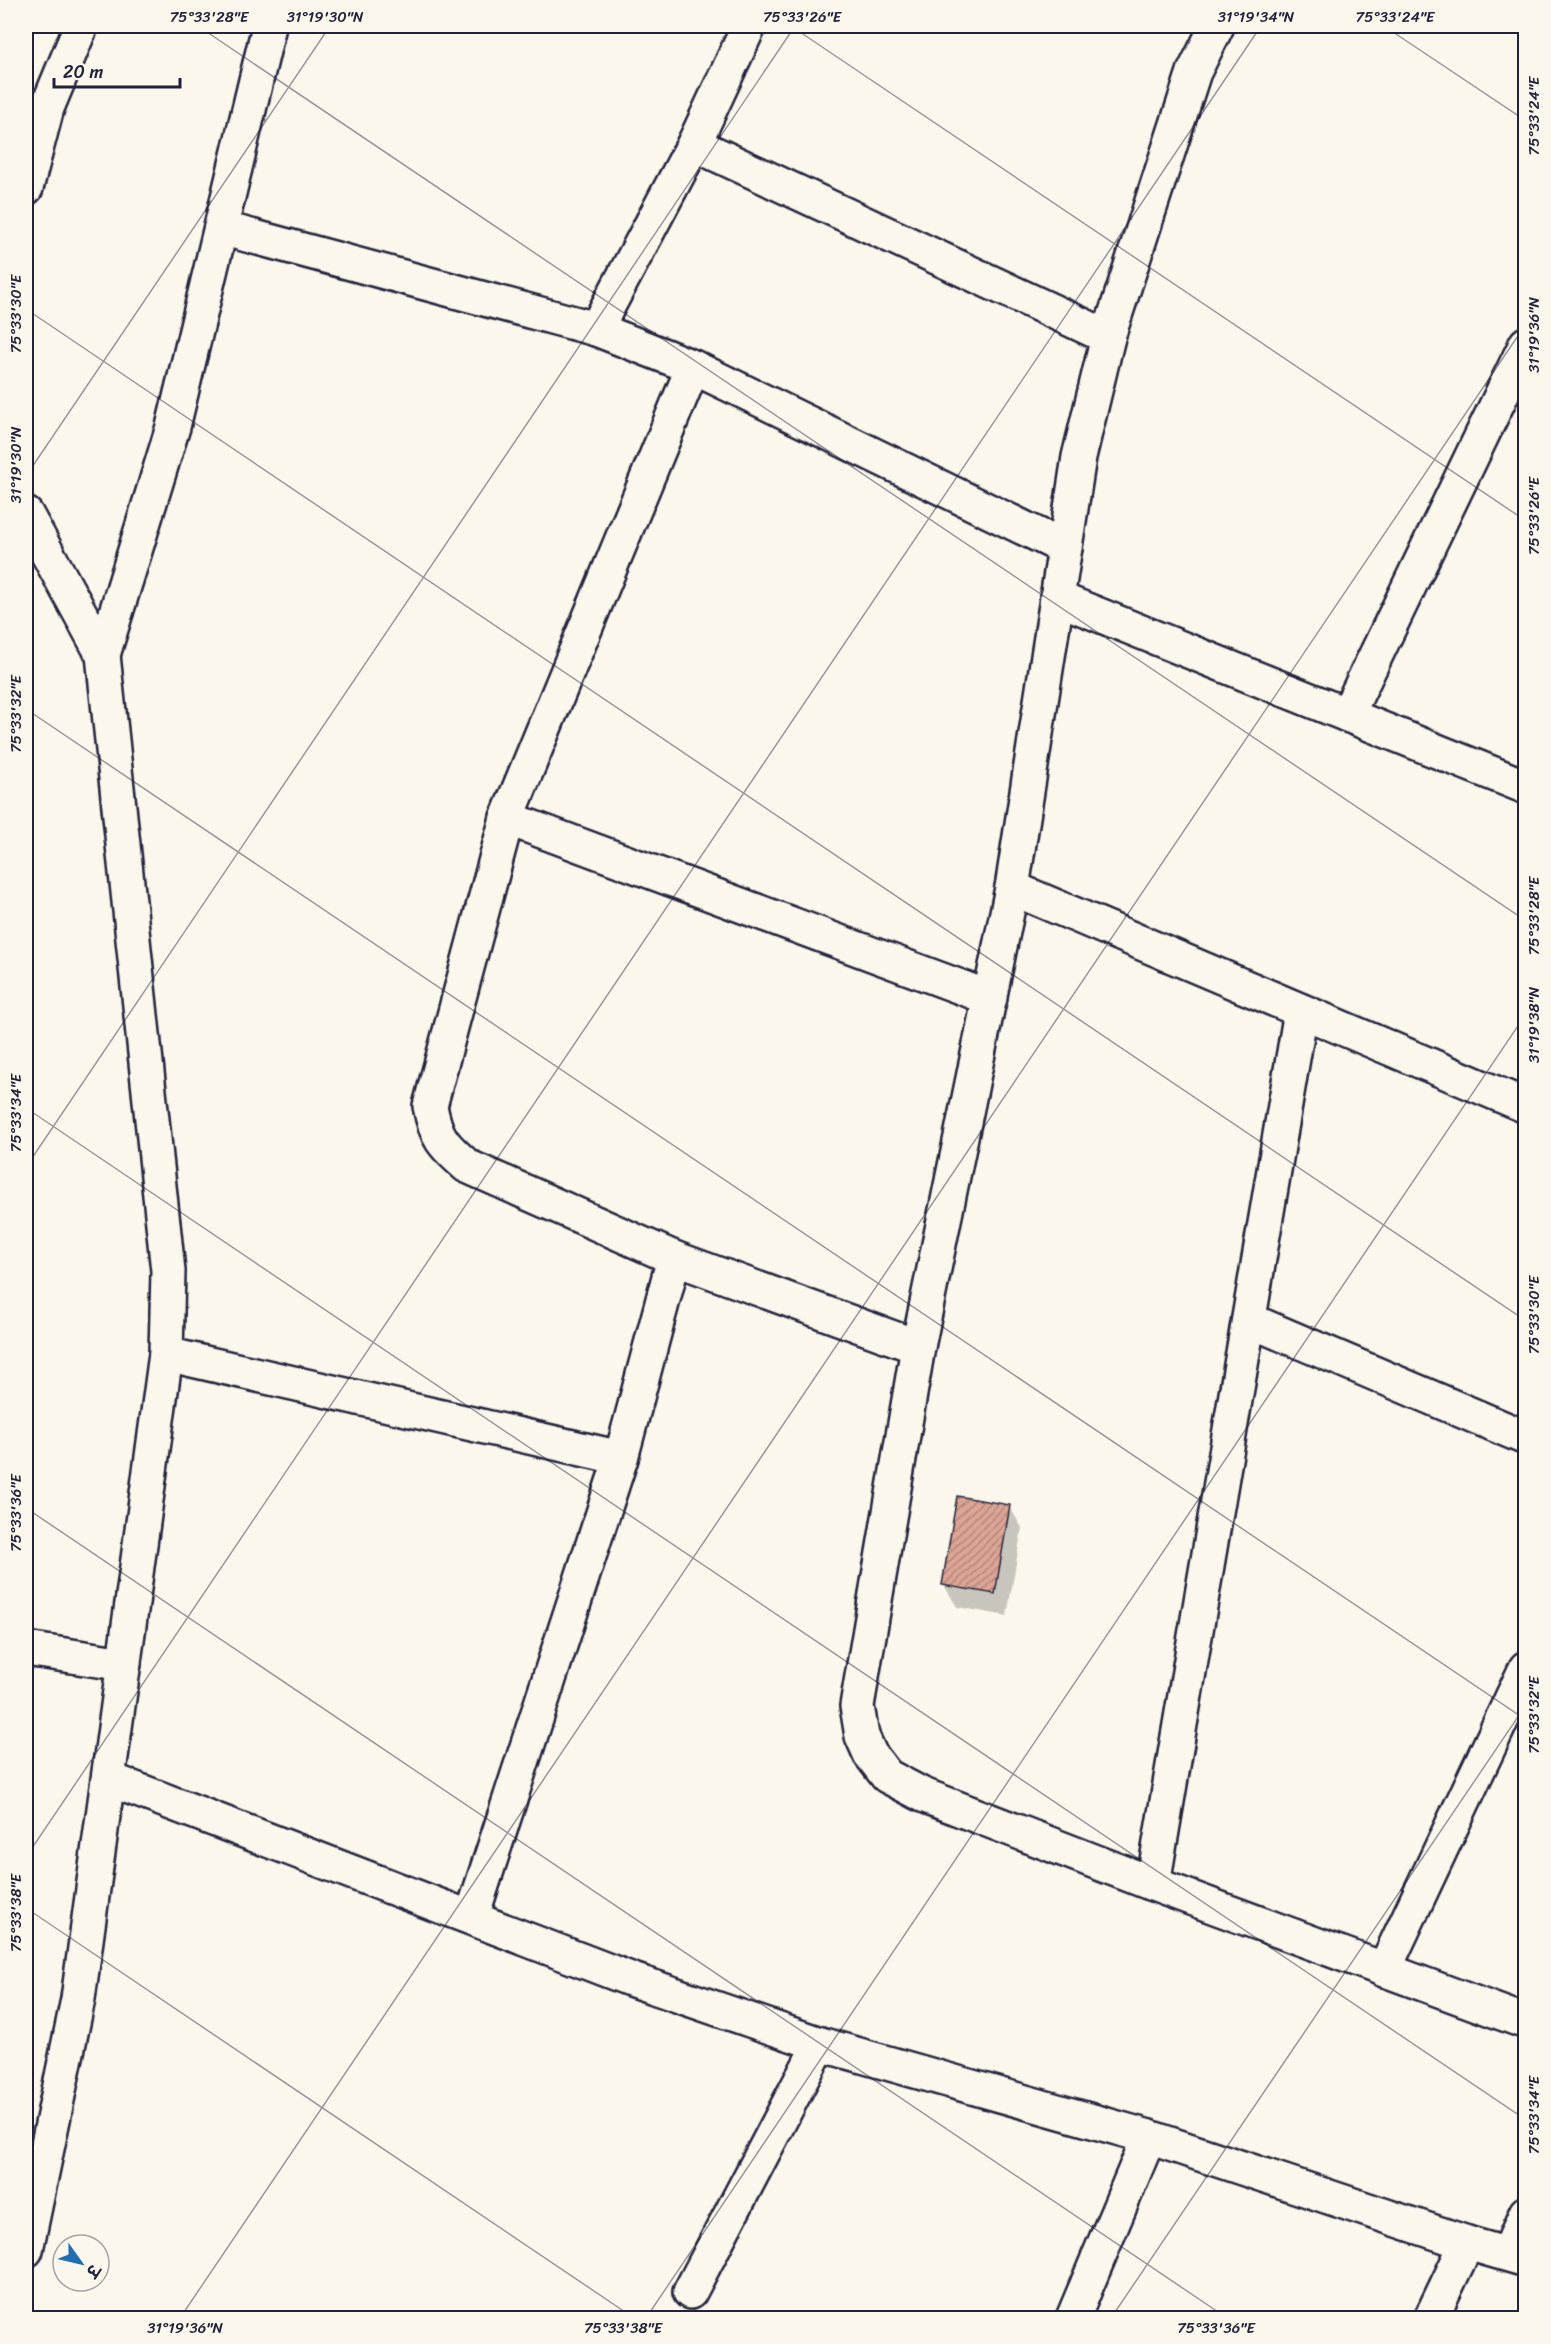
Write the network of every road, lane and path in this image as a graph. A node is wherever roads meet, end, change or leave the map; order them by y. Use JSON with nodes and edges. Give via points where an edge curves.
{"nodes":[{"id":1,"x":81,"y":26,"type":"edge"},
{"id":2,"x":269,"y":26,"type":"edge"},
{"id":3,"x":749,"y":26,"type":"edge"},
{"id":4,"x":1213,"y":27,"type":"edge"},
{"id":5,"x":694,"y":144,"type":"junction"},
{"id":6,"x":26,"y":188,"type":"edge"},
{"id":7,"x":221,"y":228,"type":"junction"},
{"id":8,"x":596,"y":329,"type":"junction"},
{"id":9,"x":1108,"y":337,"type":"junction"},
{"id":10,"x":1526,"y":344,"type":"edge"},
{"id":11,"x":693,"y":368,"type":"junction"},
{"id":12,"x":26,"y":514,"type":"edge"},
{"id":13,"x":1065,"y":548,"type":"junction"},
{"id":14,"x":1058,"y":598,"type":"junction"},
{"id":15,"x":103,"y":655,"type":"junction"},
{"id":16,"x":1347,"y":715,"type":"junction"},
{"id":17,"x":1526,"y":787,"type":"edge"},
{"id":18,"x":507,"y":818,"type":"junction"},
{"id":19,"x":1012,"y":888,"type":"junction"},
{"id":20,"x":990,"y":998,"type":"junction"},
{"id":21,"x":1301,"y":1011,"type":"junction"},
{"id":22,"x":1526,"y":1106,"type":"edge"},
{"id":23,"x":674,"y":1258,"type":"junction"},
{"id":24,"x":1249,"y":1320,"type":"junction"},
{"id":25,"x":918,"y":1347,"type":"junction"},
{"id":26,"x":166,"y":1354,"type":"junction"},
{"id":27,"x":1526,"y":1438,"type":"edge"},
{"id":28,"x":621,"y":1458,"type":"junction"},
{"id":29,"x":26,"y":1649,"type":"edge"},
{"id":30,"x":124,"y":1664,"type":"junction"},
{"id":31,"x":1526,"y":1668,"type":"edge"},
{"id":32,"x":109,"y":1779,"type":"junction"},
{"id":33,"x":1153,"y":1884,"type":"junction"},
{"id":34,"x":472,"y":1916,"type":"junction"},
{"id":35,"x":1384,"y":1970,"type":"junction"},
{"id":36,"x":1526,"y":2022,"type":"edge"},
{"id":37,"x":820,"y":2044,"type":"junction"},
{"id":38,"x":1149,"y":2137,"type":"junction"},
{"id":39,"x":1526,"y":2213,"type":"edge"},
{"id":40,"x":1467,"y":2243,"type":"junction"},
{"id":41,"x":26,"y":2250,"type":"edge"},
{"id":42,"x":1517,"y":2256,"type":"edge"},
{"id":43,"x":690,"y":2292,"type":"dead end"},
{"id":44,"x":1073,"y":2319,"type":"edge"},
{"id":45,"x":1431,"y":2319,"type":"edge"}],
"edges":[{"from":1,"to":6,"type":"street","via":[[48,108]]},
{"from":2,"to":7,"type":"street"},
{"from":3,"to":5,"type":"street"},
{"from":4,"to":9,"type":"street","via":[[1194,72]]},
{"from":5,"to":8,"type":"street"},
{"from":5,"to":9,"type":"street"},
{"from":7,"to":8,"type":"street"},
{"from":7,"to":15,"type":"street","via":[[173,427]]},
{"from":8,"to":11,"type":"street"},
{"from":9,"to":13,"type":"street","via":[[1079,456]]},
{"from":10,"to":16,"type":"street"},
{"from":11,"to":13,"type":"street"},
{"from":11,"to":18,"type":"street"},
{"from":12,"to":15,"type":"street"},
{"from":13,"to":14,"type":"street"},
{"from":14,"to":16,"type":"street"},
{"from":14,"to":19,"type":"street"},
{"from":15,"to":26,"type":"street","via":[[164,1215],[168,1271]]},
{"from":16,"to":17,"type":"street"},
{"from":18,"to":20,"type":"street"},
{"from":18,"to":23,"type":"street","via":[[430,1106],[434,1130],[448,1150],[467,1166]]},
{"from":19,"to":20,"type":"street"},
{"from":19,"to":21,"type":"street"},
{"from":20,"to":25,"type":"street"},
{"from":21,"to":22,"type":"street"},
{"from":21,"to":24,"type":"street"},
{"from":23,"to":25,"type":"street"},
{"from":23,"to":28,"type":"street"},
{"from":24,"to":27,"type":"street"},
{"from":24,"to":33,"type":"street"},
{"from":25,"to":33,"type":"street","via":[[857,1706],[862,1736],[887,1776],[923,1795]]},
{"from":26,"to":28,"type":"street"},
{"from":26,"to":30,"type":"street"},
{"from":28,"to":34,"type":"street"},
{"from":29,"to":30,"type":"street"},
{"from":30,"to":32,"type":"street"},
{"from":31,"to":35,"type":"street"},
{"from":32,"to":34,"type":"street"},
{"from":32,"to":41,"type":"street","via":[[78,2000]]},
{"from":33,"to":35,"type":"street"},
{"from":34,"to":37,"type":"street","via":[[630,1979]]},
{"from":35,"to":36,"type":"street"},
{"from":37,"to":38,"type":"street"},
{"from":37,"to":43,"type":"street"},
{"from":38,"to":40,"type":"street"},
{"from":38,"to":44,"type":"street"},
{"from":39,"to":42,"type":"street"},
{"from":40,"to":42,"type":"street"},
{"from":40,"to":45,"type":"street"}]}
